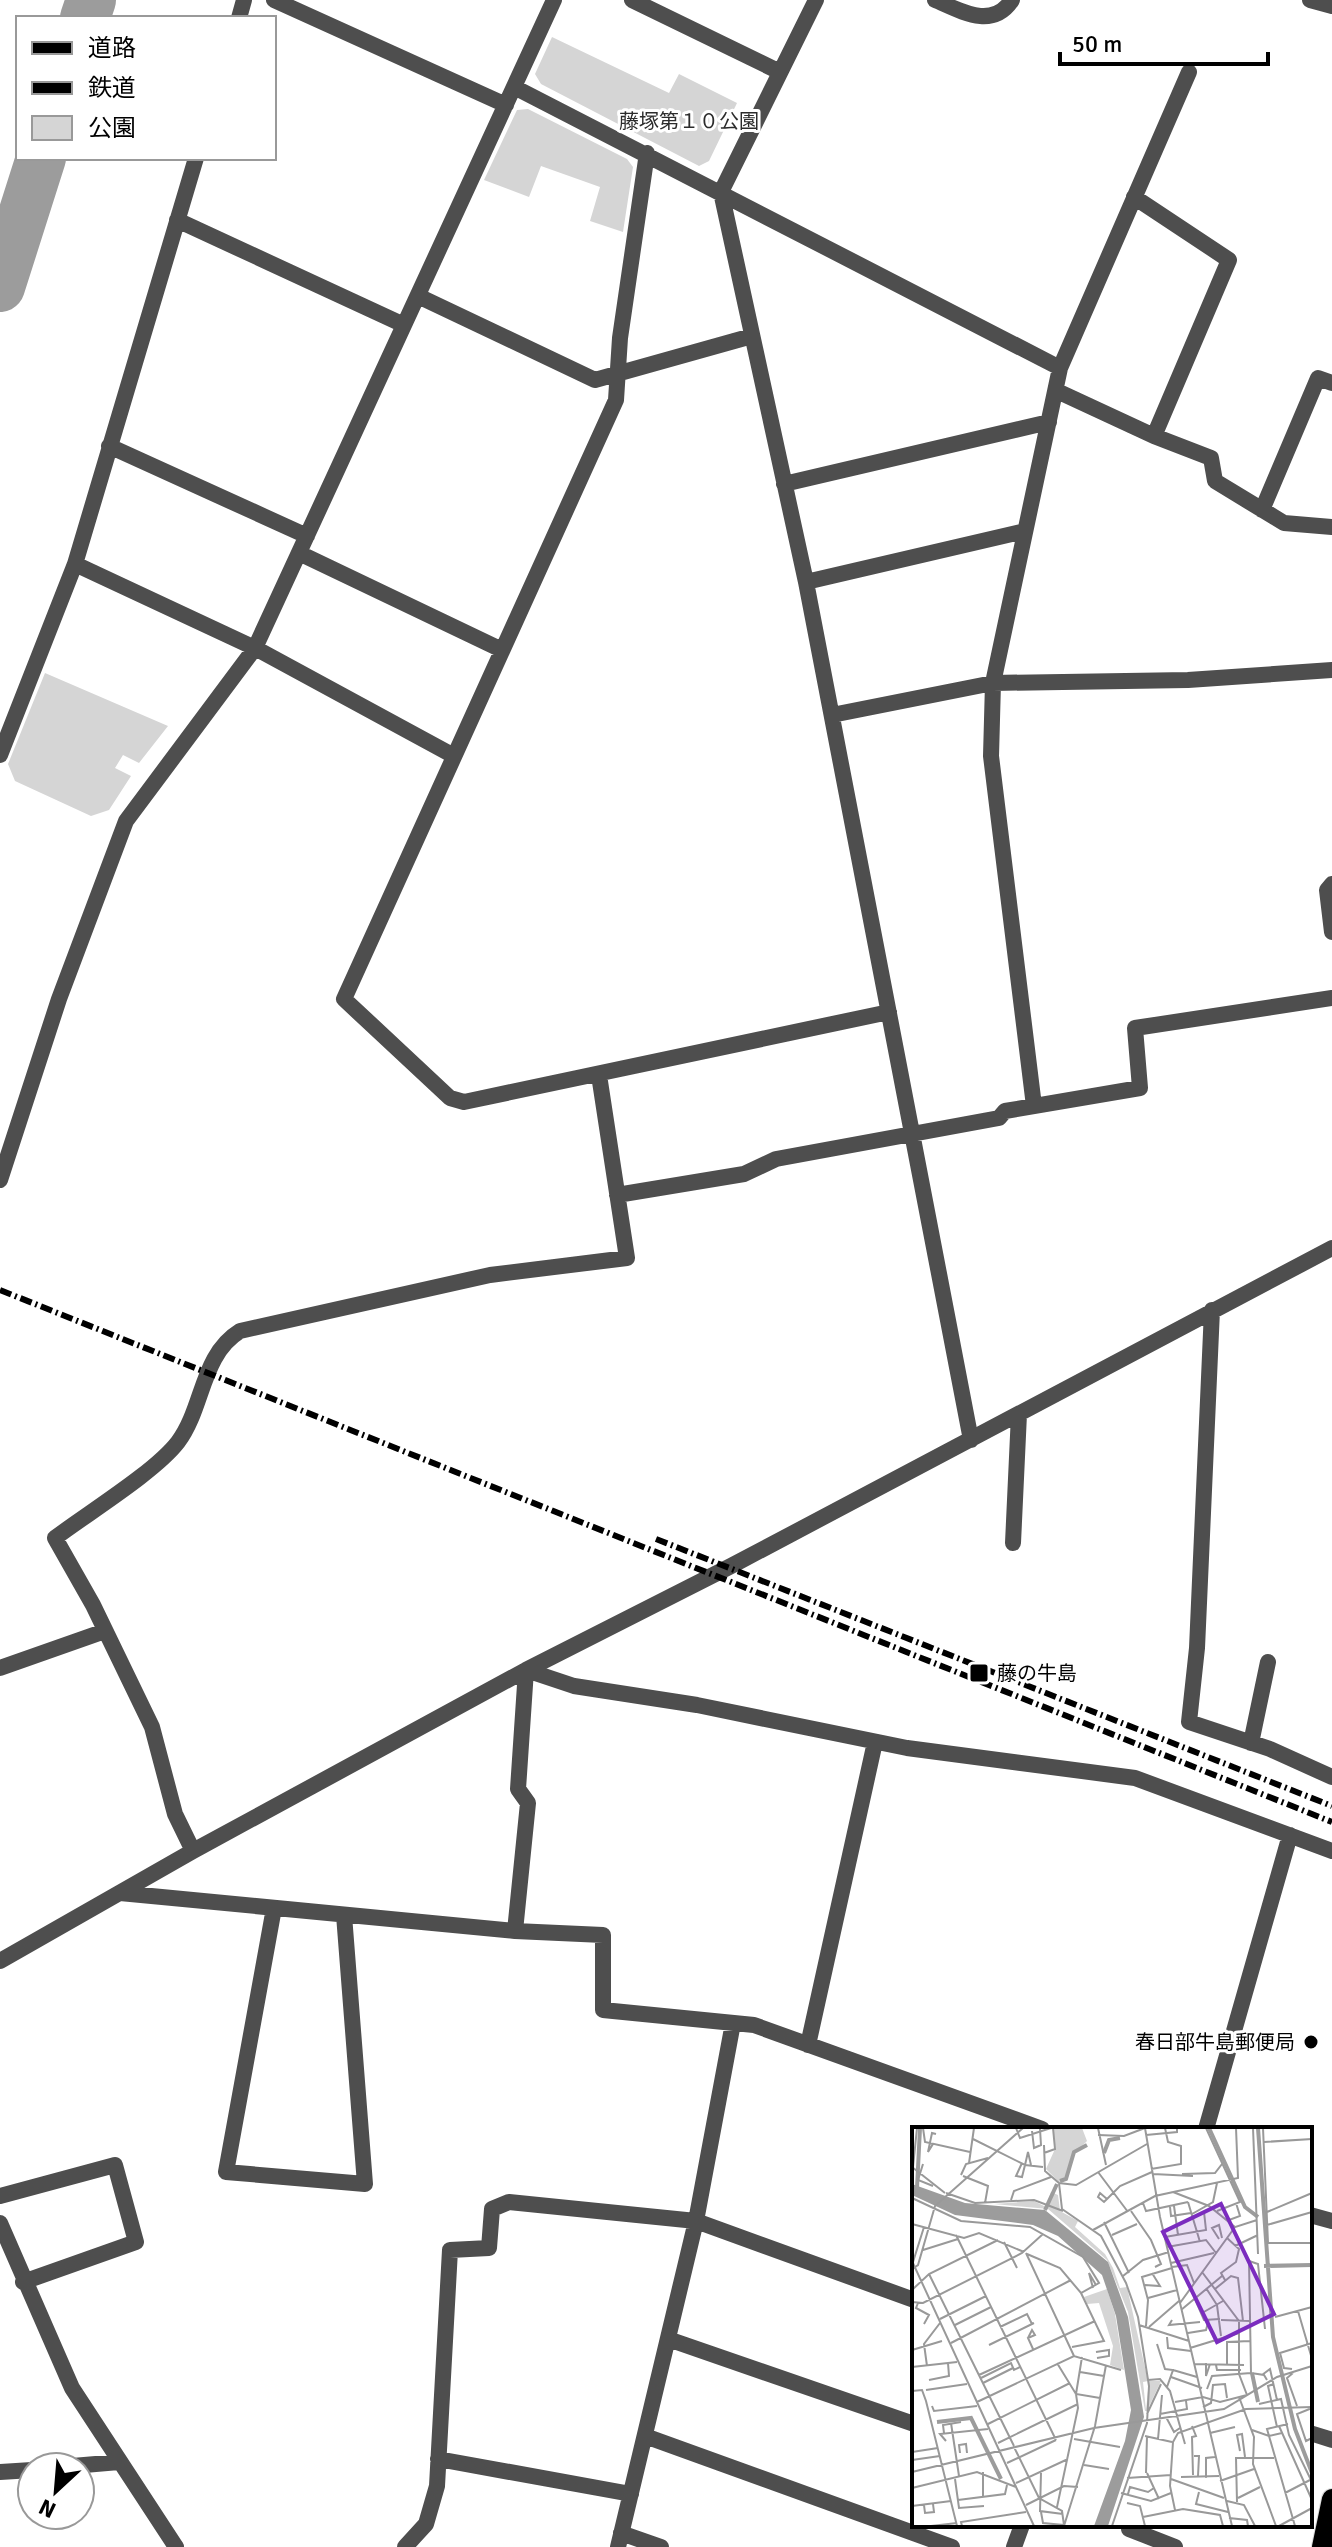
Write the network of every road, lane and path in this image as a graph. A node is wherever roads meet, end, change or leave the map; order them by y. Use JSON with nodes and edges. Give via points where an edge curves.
{"nodes":[{"id":1,"x":274,"y":0,"type":"edge"},
{"id":2,"x":554,"y":0,"type":"edge"},
{"id":3,"x":632,"y":0,"type":"edge"},
{"id":4,"x":816,"y":0,"type":"edge"},
{"id":5,"x":935,"y":0,"type":"edge"},
{"id":6,"x":1012,"y":0,"type":"edge"},
{"id":7,"x":1310,"y":0,"type":"edge"},
{"id":8,"x":1332,"y":6,"type":"edge"},
{"id":9,"x":780,"y":72,"type":"junction"},
{"id":10,"x":1189,"y":72,"type":"dead end"},
{"id":11,"x":514,"y":87,"type":"junction"},
{"id":12,"x":506,"y":105,"type":"junction"},
{"id":13,"x":647,"y":153,"type":"junction"},
{"id":14,"x":195,"y":160,"type":"edge"},
{"id":15,"x":721,"y":192,"type":"junction"},
{"id":16,"x":1134,"y":197,"type":"junction"},
{"id":17,"x":177,"y":220,"type":"junction"},
{"id":18,"x":418,"y":296,"type":"junction"},
{"id":19,"x":404,"y":325,"type":"junction"},
{"id":20,"x":752,"y":336,"type":"junction"},
{"id":21,"x":1060,"y":368,"type":"junction"},
{"id":22,"x":618,"y":376,"type":"junction"},
{"id":23,"x":1332,"y":383,"type":"edge"},
{"id":24,"x":1057,"y":391,"type":"junction"},
{"id":25,"x":1049,"y":422,"type":"junction"},
{"id":26,"x":1154,"y":436,"type":"junction"},
{"id":27,"x":109,"y":446,"type":"junction"},
{"id":28,"x":784,"y":484,"type":"junction"},
{"id":29,"x":1262,"y":510,"type":"junction"},
{"id":30,"x":1332,"y":527,"type":"edge"},
{"id":31,"x":1025,"y":531,"type":"junction"},
{"id":32,"x":307,"y":536,"type":"junction"},
{"id":33,"x":299,"y":553,"type":"junction"},
{"id":34,"x":75,"y":564,"type":"junction"},
{"id":35,"x":806,"y":582,"type":"junction"},
{"id":36,"x":255,"y":648,"type":"junction"},
{"id":37,"x":502,"y":650,"type":"junction"},
{"id":38,"x":1332,"y":670,"type":"edge"},
{"id":39,"x":993,"y":683,"type":"junction"},
{"id":40,"x":832,"y":715,"type":"junction"},
{"id":41,"x":0,"y":755,"type":"edge"},
{"id":42,"x":454,"y":756,"type":"junction"},
{"id":43,"x":1332,"y":884,"type":"edge"},
{"id":44,"x":1332,"y":932,"type":"edge"},
{"id":45,"x":1332,"y":998,"type":"edge"},
{"id":46,"x":889,"y":1012,"type":"junction"},
{"id":47,"x":599,"y":1075,"type":"junction"},
{"id":48,"x":1034,"y":1106,"type":"junction"},
{"id":49,"x":912,"y":1133,"type":"junction"},
{"id":50,"x":0,"y":1180,"type":"edge"},
{"id":51,"x":617,"y":1195,"type":"junction"},
{"id":52,"x":1332,"y":1248,"type":"edge"},
{"id":53,"x":1212,"y":1310,"type":"junction"},
{"id":54,"x":1019,"y":1414,"type":"junction"},
{"id":55,"x":971,"y":1440,"type":"junction"},
{"id":56,"x":1013,"y":1543,"type":"dead end"},
{"id":57,"x":105,"y":1631,"type":"junction"},
{"id":58,"x":1268,"y":1662,"type":"dead end"},
{"id":59,"x":0,"y":1668,"type":"edge"},
{"id":60,"x":526,"y":1670,"type":"junction"},
{"id":61,"x":875,"y":1742,"type":"junction"},
{"id":62,"x":1251,"y":1743,"type":"junction"},
{"id":63,"x":1332,"y":1777,"type":"edge"},
{"id":64,"x":1290,"y":1835,"type":"junction"},
{"id":65,"x":193,"y":1851,"type":"junction"},
{"id":66,"x":1332,"y":1851,"type":"edge"},
{"id":67,"x":120,"y":1893,"type":"junction"},
{"id":68,"x":274,"y":1908,"type":"junction"},
{"id":69,"x":344,"y":1915,"type":"junction"},
{"id":70,"x":515,"y":1931,"type":"junction"},
{"id":71,"x":0,"y":1961,"type":"edge"},
{"id":72,"x":733,"y":2023,"type":"junction"},
{"id":73,"x":808,"y":2045,"type":"junction"},
{"id":74,"x":1036,"y":2127,"type":"edge"},
{"id":75,"x":1207,"y":2127,"type":"edge"},
{"id":76,"x":0,"y":2196,"type":"edge"},
{"id":77,"x":1312,"y":2216,"type":"edge"},
{"id":78,"x":696,"y":2221,"type":"junction"},
{"id":79,"x":1332,"y":2221,"type":"edge"},
{"id":80,"x":0,"y":2223,"type":"edge"},
{"id":81,"x":23,"y":2282,"type":"junction"},
{"id":82,"x":912,"y":2299,"type":"edge"},
{"id":83,"x":668,"y":2339,"type":"junction"},
{"id":84,"x":912,"y":2423,"type":"edge"},
{"id":85,"x":1312,"y":2434,"type":"edge"},
{"id":86,"x":645,"y":2436,"type":"junction"},
{"id":87,"x":1332,"y":2440,"type":"edge"},
{"id":88,"x":438,"y":2459,"type":"junction"},
{"id":89,"x":119,"y":2462,"type":"junction"},
{"id":90,"x":96,"y":2464,"type":"edge"},
{"id":91,"x":631,"y":2494,"type":"junction"},
{"id":92,"x":1332,"y":2499,"type":"edge"},
{"id":93,"x":1021,"y":2527,"type":"edge"},
{"id":94,"x":1130,"y":2527,"type":"edge"},
{"id":95,"x":620,"y":2540,"type":"edge"},
{"id":96,"x":176,"y":2547,"type":"edge"},
{"id":97,"x":405,"y":2547,"type":"edge"},
{"id":98,"x":661,"y":2547,"type":"edge"},
{"id":99,"x":952,"y":2547,"type":"edge"},
{"id":100,"x":1014,"y":2547,"type":"edge"},
{"id":101,"x":1175,"y":2547,"type":"edge"},
{"id":102,"x":1322,"y":2547,"type":"edge"}],
"edges":[{"from":1,"to":12,"type":"street"},
{"from":2,"to":11,"type":"street"},
{"from":3,"to":9,"type":"street"},
{"from":4,"to":9,"type":"street"},
{"from":5,"to":6,"type":"street","via":[[978,17],[994,16]]},
{"from":7,"to":8,"type":"street"},
{"from":9,"to":15,"type":"street"},
{"from":10,"to":16,"type":"street"},
{"from":11,"to":12,"type":"street"},
{"from":11,"to":13,"type":"street"},
{"from":12,"to":18,"type":"street"},
{"from":13,"to":15,"type":"street"},
{"from":13,"to":22,"type":"street"},
{"from":14,"to":17,"type":"street"},
{"from":15,"to":20,"type":"street"},
{"from":15,"to":21,"type":"street"},
{"from":16,"to":21,"type":"street"},
{"from":16,"to":26,"type":"street","via":[[1229,260]]},
{"from":17,"to":19,"type":"street"},
{"from":17,"to":27,"type":"street"},
{"from":18,"to":19,"type":"street"},
{"from":18,"to":22,"type":"street","via":[[595,380]]},
{"from":19,"to":32,"type":"street"},
{"from":20,"to":22,"type":"street"},
{"from":20,"to":28,"type":"street"},
{"from":21,"to":24,"type":"street"},
{"from":22,"to":37,"type":"street","via":[[616,400]]},
{"from":23,"to":29,"type":"street","via":[[1318,378]]},
{"from":24,"to":25,"type":"street"},
{"from":24,"to":26,"type":"street"},
{"from":25,"to":28,"type":"street"},
{"from":25,"to":31,"type":"street"},
{"from":26,"to":29,"type":"street","via":[[1211,458],[1215,481]]},
{"from":27,"to":32,"type":"street"},
{"from":27,"to":34,"type":"street"},
{"from":28,"to":35,"type":"street"},
{"from":29,"to":30,"type":"street","via":[[1284,523]]},
{"from":31,"to":35,"type":"street"},
{"from":31,"to":39,"type":"street"},
{"from":32,"to":33,"type":"street"},
{"from":33,"to":36,"type":"street"},
{"from":33,"to":37,"type":"street"},
{"from":34,"to":36,"type":"street"},
{"from":34,"to":41,"type":"street"},
{"from":35,"to":40,"type":"street"},
{"from":36,"to":42,"type":"street"},
{"from":36,"to":50,"type":"street","via":[[126,821],[59,999]]},
{"from":37,"to":42,"type":"street"},
{"from":38,"to":39,"type":"street","via":[[1188,680]]},
{"from":39,"to":40,"type":"street"},
{"from":39,"to":48,"type":"street","via":[[991,756]]},
{"from":40,"to":46,"type":"street"},
{"from":42,"to":47,"type":"street","via":[[344,999],[450,1098],[464,1102]]},
{"from":43,"to":44,"type":"street","via":[[1327,890]]},
{"from":45,"to":48,"type":"street","via":[[1135,1028],[1140,1088]]},
{"from":46,"to":47,"type":"street"},
{"from":46,"to":49,"type":"street"},
{"from":47,"to":51,"type":"street"},
{"from":48,"to":49,"type":"street","via":[[1005,1111],[999,1118]]},
{"from":49,"to":51,"type":"street","via":[[776,1159],[744,1174]]},
{"from":49,"to":55,"type":"street"},
{"from":51,"to":57,"type":"street","via":[[627,1258],[490,1275],[240,1331],[225,1340],[215,1352],[189,1425],[169,1454],[55,1538]]},
{"from":52,"to":53,"type":"street"},
{"from":53,"to":54,"type":"street"},
{"from":53,"to":62,"type":"street","via":[[1189,1722]]},
{"from":54,"to":55,"type":"street"},
{"from":54,"to":56,"type":"street"},
{"from":55,"to":60,"type":"street"},
{"from":57,"to":59,"type":"street"},
{"from":57,"to":65,"type":"street","via":[[152,1727],[175,1814]]},
{"from":58,"to":62,"type":"street"},
{"from":60,"to":61,"type":"street","via":[[574,1686]]},
{"from":60,"to":65,"type":"street"},
{"from":60,"to":70,"type":"street","via":[[518,1789],[528,1803]]},
{"from":61,"to":64,"type":"street","via":[[1135,1778]]},
{"from":61,"to":73,"type":"street"},
{"from":62,"to":63,"type":"street"},
{"from":64,"to":66,"type":"street"},
{"from":64,"to":75,"type":"street"},
{"from":65,"to":67,"type":"street"},
{"from":67,"to":68,"type":"street"},
{"from":67,"to":71,"type":"street"},
{"from":68,"to":69,"type":"street"},
{"from":68,"to":69,"type":"street","via":[[226,2172],[365,2184]]},
{"from":69,"to":70,"type":"street"},
{"from":70,"to":72,"type":"street","via":[[603,1935],[603,2010]]},
{"from":72,"to":73,"type":"street"},
{"from":72,"to":78,"type":"street"},
{"from":73,"to":74,"type":"street"},
{"from":76,"to":81,"type":"street","via":[[115,2165],[136,2242]]},
{"from":77,"to":79,"type":"street"},
{"from":78,"to":82,"type":"street"},
{"from":78,"to":83,"type":"street"},
{"from":78,"to":88,"type":"street","via":[[509,2202],[492,2209],[489,2248],[450,2250]]},
{"from":80,"to":81,"type":"street"},
{"from":81,"to":89,"type":"street","via":[[72,2388]]},
{"from":83,"to":84,"type":"street"},
{"from":83,"to":86,"type":"street"},
{"from":85,"to":87,"type":"street"},
{"from":86,"to":91,"type":"street"},
{"from":86,"to":99,"type":"street"},
{"from":88,"to":91,"type":"street"},
{"from":88,"to":97,"type":"street","via":[[426,2524]]},
{"from":89,"to":90,"type":"street"},
{"from":89,"to":96,"type":"street"},
{"from":91,"to":95,"type":"street"},
{"from":92,"to":102,"type":"main road"},
{"from":93,"to":100,"type":"street"},
{"from":94,"to":101,"type":"street"},
{"from":95,"to":98,"type":"street"}]}
